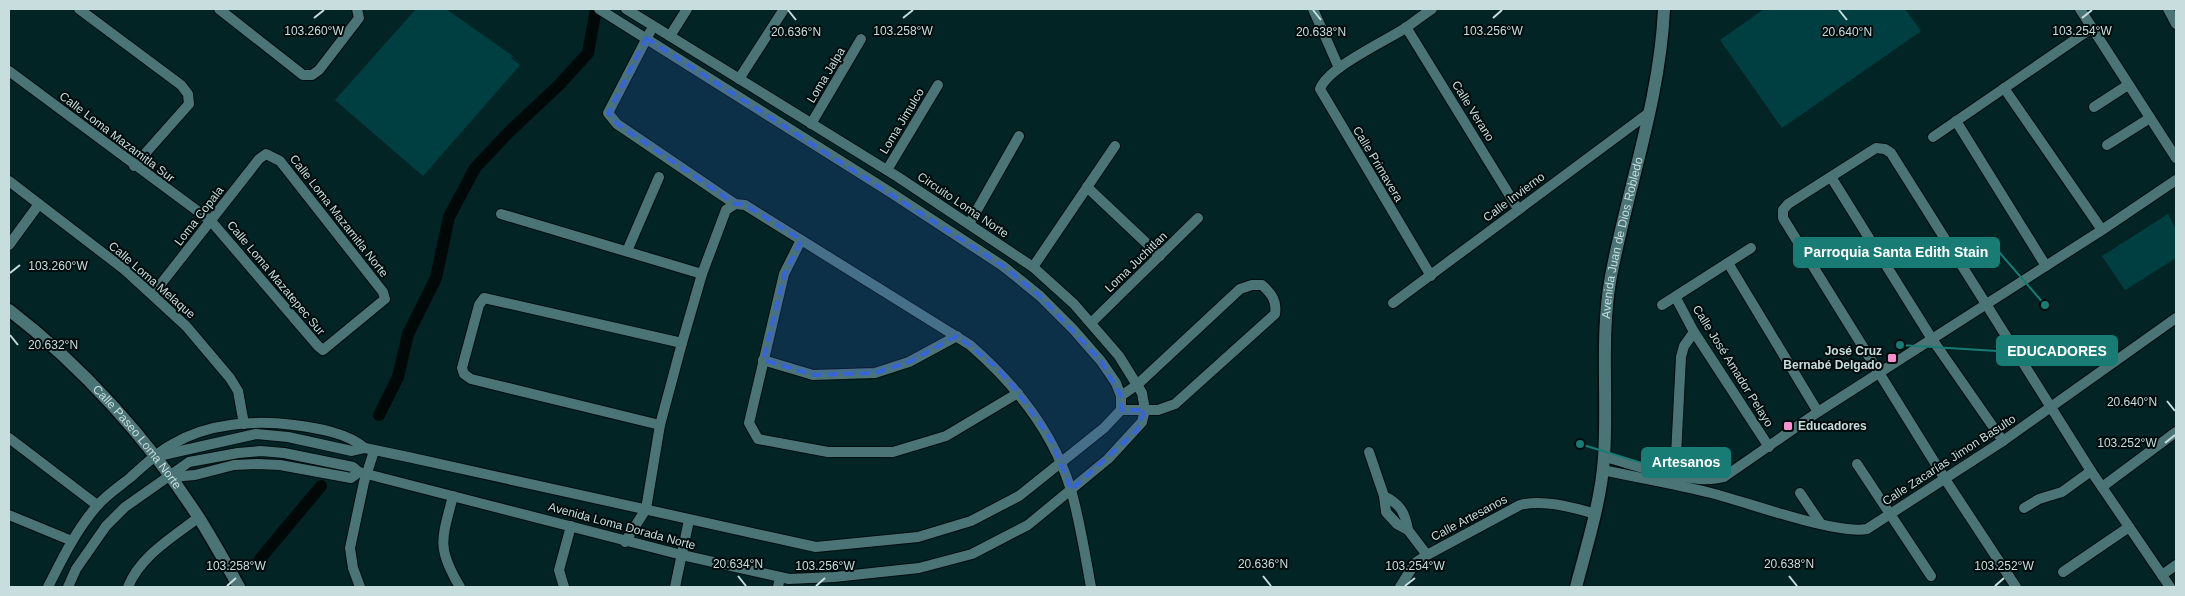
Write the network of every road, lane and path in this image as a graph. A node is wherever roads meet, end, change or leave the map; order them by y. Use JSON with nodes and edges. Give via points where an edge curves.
{"nodes":[{"id":1,"x":79,"y":9,"type":"edge"},
{"id":2,"x":219,"y":9,"type":"edge"},
{"id":3,"x":357,"y":9,"type":"edge"},
{"id":4,"x":600,"y":9,"type":"edge"},
{"id":5,"x":626,"y":9,"type":"edge"},
{"id":6,"x":687,"y":9,"type":"edge"},
{"id":7,"x":784,"y":9,"type":"edge"},
{"id":8,"x":1313,"y":9,"type":"edge"},
{"id":9,"x":1432,"y":9,"type":"edge"},
{"id":10,"x":1664,"y":9,"type":"edge"},
{"id":11,"x":2080,"y":9,"type":"edge"},
{"id":12,"x":2168,"y":9,"type":"edge"},
{"id":13,"x":2176,"y":24,"type":"edge"},
{"id":14,"x":653,"y":26,"type":"junction"},
{"id":15,"x":1406,"y":27,"type":"junction"},
{"id":16,"x":2092,"y":28,"type":"junction"},
{"id":17,"x":670,"y":36,"type":"junction"},
{"id":18,"x":646,"y":38,"type":"junction"},
{"id":19,"x":861,"y":39,"type":"dead end"},
{"id":20,"x":1339,"y":68,"type":"junction"},
{"id":21,"x":9,"y":71,"type":"edge"},
{"id":22,"x":738,"y":79,"type":"junction"},
{"id":23,"x":938,"y":85,"type":"dead end"},
{"id":24,"x":2128,"y":85,"type":"junction"},
{"id":25,"x":2004,"y":88,"type":"junction"},
{"id":26,"x":2094,"y":107,"type":"dead end"},
{"id":27,"x":1650,"y":112,"type":"junction"},
{"id":28,"x":2150,"y":118,"type":"junction"},
{"id":29,"x":1956,"y":121,"type":"junction"},
{"id":30,"x":811,"y":124,"type":"junction"},
{"id":31,"x":1020,"y":136,"type":"dead end"},
{"id":32,"x":1933,"y":137,"type":"dead end"},
{"id":33,"x":2107,"y":145,"type":"dead end"},
{"id":34,"x":1115,"y":146,"type":"dead end"},
{"id":35,"x":266,"y":154,"type":"joint"},
{"id":36,"x":2176,"y":158,"type":"edge"},
{"id":37,"x":134,"y":166,"type":"junction"},
{"id":38,"x":887,"y":170,"type":"junction"},
{"id":39,"x":660,"y":177,"type":"dead end"},
{"id":40,"x":898,"y":177,"type":"junction"},
{"id":41,"x":1831,"y":177,"type":"junction"},
{"id":42,"x":2176,"y":180,"type":"edge"},
{"id":43,"x":9,"y":181,"type":"edge"},
{"id":44,"x":1087,"y":187,"type":"junction"},
{"id":45,"x":890,"y":192,"type":"junction"},
{"id":46,"x":39,"y":204,"type":"junction"},
{"id":47,"x":735,"y":204,"type":"junction"},
{"id":48,"x":1518,"y":209,"type":"junction"},
{"id":49,"x":501,"y":214,"type":"dead end"},
{"id":50,"x":1198,"y":218,"type":"dead end"},
{"id":51,"x":211,"y":221,"type":"junction"},
{"id":52,"x":969,"y":224,"type":"junction"},
{"id":53,"x":2102,"y":230,"type":"junction"},
{"id":54,"x":801,"y":240,"type":"junction"},
{"id":55,"x":9,"y":244,"type":"edge"},
{"id":56,"x":1751,"y":248,"type":"dead end"},
{"id":57,"x":627,"y":252,"type":"junction"},
{"id":58,"x":1160,"y":256,"type":"junction"},
{"id":59,"x":1728,"y":263,"type":"junction"},
{"id":60,"x":2046,"y":266,"type":"junction"},
{"id":61,"x":1033,"y":267,"type":"junction"},
{"id":62,"x":702,"y":274,"type":"junction"},
{"id":63,"x":1430,"y":276,"type":"junction"},
{"id":64,"x":153,"y":294,"type":"junction"},
{"id":65,"x":1676,"y":298,"type":"junction"},
{"id":66,"x":1393,"y":302,"type":"dead end"},
{"id":67,"x":1662,"y":305,"type":"dead end"},
{"id":68,"x":1987,"y":305,"type":"junction"},
{"id":69,"x":9,"y":310,"type":"edge"},
{"id":70,"x":2176,"y":318,"type":"edge"},
{"id":71,"x":1091,"y":323,"type":"junction"},
{"id":72,"x":1694,"y":332,"type":"junction"},
{"id":73,"x":956,"y":336,"type":"junction"},
{"id":74,"x":1932,"y":339,"type":"junction"},
{"id":75,"x":682,"y":343,"type":"junction"},
{"id":76,"x":323,"y":350,"type":"joint"},
{"id":77,"x":763,"y":360,"type":"junction"},
{"id":78,"x":1879,"y":373,"type":"junction"},
{"id":79,"x":1138,"y":384,"type":"junction"},
{"id":80,"x":1018,"y":393,"type":"junction"},
{"id":81,"x":1122,"y":396,"type":"junction"},
{"id":82,"x":2052,"y":407,"type":"junction"},
{"id":83,"x":1121,"y":410,"type":"junction"},
{"id":84,"x":1145,"y":410,"type":"junction"},
{"id":85,"x":1818,"y":412,"type":"junction"},
{"id":86,"x":244,"y":424,"type":"junction"},
{"id":87,"x":660,"y":425,"type":"junction"},
{"id":88,"x":2176,"y":432,"type":"edge"},
{"id":89,"x":9,"y":438,"type":"edge"},
{"id":90,"x":2002,"y":441,"type":"junction"},
{"id":91,"x":1769,"y":447,"type":"junction"},
{"id":92,"x":370,"y":450,"type":"junction"},
{"id":93,"x":1369,"y":452,"type":"dead end"},
{"id":94,"x":154,"y":457,"type":"junction"},
{"id":95,"x":1604,"y":457,"type":"junction"},
{"id":96,"x":1060,"y":463,"type":"junction"},
{"id":97,"x":1857,"y":464,"type":"dead end"},
{"id":98,"x":1603,"y":470,"type":"junction"},
{"id":99,"x":2091,"y":471,"type":"junction"},
{"id":100,"x":363,"y":473,"type":"junction"},
{"id":101,"x":1675,"y":475,"type":"junction"},
{"id":102,"x":170,"y":477,"type":"junction"},
{"id":103,"x":1945,"y":479,"type":"junction"},
{"id":104,"x":1712,"y":480,"type":"junction"},
{"id":105,"x":2102,"y":486,"type":"junction"},
{"id":106,"x":1071,"y":490,"type":"junction"},
{"id":107,"x":1710,"y":493,"type":"junction"},
{"id":108,"x":1800,"y":493,"type":"dead end"},
{"id":109,"x":453,"y":496,"type":"junction"},
{"id":110,"x":1384,"y":496,"type":"junction"},
{"id":111,"x":97,"y":506,"type":"junction"},
{"id":112,"x":2024,"y":508,"type":"dead end"},
{"id":113,"x":646,"y":510,"type":"junction"},
{"id":114,"x":1595,"y":514,"type":"junction"},
{"id":115,"x":1890,"y":514,"type":"junction"},
{"id":116,"x":9,"y":515,"type":"edge"},
{"id":117,"x":199,"y":518,"type":"junction"},
{"id":118,"x":689,"y":520,"type":"junction"},
{"id":119,"x":1821,"y":524,"type":"junction"},
{"id":120,"x":571,"y":526,"type":"junction"},
{"id":121,"x":2130,"y":527,"type":"junction"},
{"id":122,"x":1408,"y":530,"type":"junction"},
{"id":123,"x":72,"y":541,"type":"junction"},
{"id":124,"x":626,"y":542,"type":"junction"},
{"id":125,"x":682,"y":555,"type":"junction"},
{"id":126,"x":1427,"y":555,"type":"junction"},
{"id":127,"x":2176,"y":565,"type":"edge"},
{"id":128,"x":2063,"y":572,"type":"dead end"},
{"id":129,"x":1931,"y":576,"type":"dead end"},
{"id":130,"x":779,"y":582,"type":"edge"},
{"id":131,"x":2164,"y":583,"type":"edge"},
{"id":132,"x":48,"y":587,"type":"edge"},
{"id":133,"x":68,"y":587,"type":"edge"},
{"id":134,"x":128,"y":587,"type":"edge"},
{"id":135,"x":240,"y":587,"type":"edge"},
{"id":136,"x":360,"y":587,"type":"edge"},
{"id":137,"x":460,"y":587,"type":"edge"},
{"id":138,"x":564,"y":587,"type":"edge"},
{"id":139,"x":675,"y":587,"type":"edge"},
{"id":140,"x":1091,"y":587,"type":"edge"},
{"id":141,"x":1400,"y":587,"type":"edge"},
{"id":142,"x":1576,"y":587,"type":"edge"},
{"id":143,"x":2016,"y":587,"type":"edge"}],
"edges":[{"from":1,"to":37,"type":"street","via":[[188,94],[189,104]]},
{"from":2,"to":3,"type":"street","via":[[303,75],[312,75],[319,70],[359,18]]},
{"from":4,"to":18,"type":"street"},
{"from":5,"to":14,"type":"street","name":"Circuito Loma Norte"},
{"from":6,"to":17,"type":"street"},
{"from":7,"to":22,"type":"street"},
{"from":8,"to":20,"type":"street"},
{"from":9,"to":15,"type":"street","name":"Calle Primavera"},
{"from":10,"to":27,"type":"street","name":"Avenida Juan de Dios Robledo"},
{"from":11,"to":16,"type":"street"},
{"from":12,"to":13,"type":"street"},
{"from":14,"to":17,"type":"street","name":"Circuito Loma Norte"},
{"from":14,"to":18,"type":"street"},
{"from":15,"to":20,"type":"street","name":"Calle Primavera"},
{"from":15,"to":48,"type":"street","name":"Calle Verano"},
{"from":16,"to":24,"type":"street"},
{"from":16,"to":25,"type":"street"},
{"from":17,"to":22,"type":"street","name":"Circuito Loma Norte"},
{"from":18,"to":45,"type":"street"},
{"from":18,"to":47,"type":"street","via":[[608,113],[617,124]]},
{"from":19,"to":30,"type":"street","name":"Loma Jalpa"},
{"from":20,"to":63,"type":"street","name":"Calle Primavera","via":[[1322,84],[1322,95]]},
{"from":21,"to":37,"type":"street","name":"Calle Loma Mazamitla Sur"},
{"from":22,"to":30,"type":"street","name":"Circuito Loma Norte"},
{"from":23,"to":38,"type":"street","name":"Loma Jimulco"},
{"from":24,"to":26,"type":"street"},
{"from":24,"to":28,"type":"street"},
{"from":25,"to":29,"type":"street"},
{"from":25,"to":53,"type":"street"},
{"from":27,"to":48,"type":"street","name":"Calle Invierno"},
{"from":27,"to":95,"type":"street","name":"Avenida Juan de Dios Robledo","via":[[1611,277]]},
{"from":28,"to":33,"type":"street"},
{"from":28,"to":36,"type":"street"},
{"from":29,"to":32,"type":"street"},
{"from":29,"to":60,"type":"street"},
{"from":30,"to":38,"type":"street","name":"Circuito Loma Norte"},
{"from":31,"to":52,"type":"street"},
{"from":34,"to":44,"type":"street"},
{"from":35,"to":51,"type":"street","name":"Loma Copala"},
{"from":35,"to":76,"type":"street","name":"Calle Loma Mazamitla Norte","via":[[280,161],[383,292],[385,299]]},
{"from":37,"to":51,"type":"street","name":"Calle Loma Mazamitla Sur"},
{"from":38,"to":40,"type":"street","name":"Circuito Loma Norte"},
{"from":39,"to":57,"type":"street"},
{"from":40,"to":45,"type":"street"},
{"from":40,"to":52,"type":"street","name":"Circuito Loma Norte"},
{"from":41,"to":68,"type":"street","via":[[1876,148],[1891,153]]},
{"from":41,"to":74,"type":"street"},
{"from":41,"to":78,"type":"street","via":[[1783,210],[1783,218]]},
{"from":42,"to":53,"type":"street"},
{"from":43,"to":46,"type":"street","name":"Calle Loma Melaque"},
{"from":44,"to":58,"type":"street"},
{"from":44,"to":61,"type":"street"},
{"from":45,"to":81,"type":"street","via":[[1003,266],[1040,296],[1101,361]]},
{"from":46,"to":55,"type":"street"},
{"from":46,"to":64,"type":"street","name":"Calle Loma Melaque"},
{"from":47,"to":54,"type":"street","via":[[745,205]]},
{"from":47,"to":62,"type":"street","via":[[726,210]]},
{"from":48,"to":63,"type":"street","name":"Calle Invierno"},
{"from":49,"to":57,"type":"street"},
{"from":50,"to":58,"type":"street","name":"Loma Juchitlan"},
{"from":51,"to":64,"type":"street","name":"Loma Copala"},
{"from":51,"to":76,"type":"street","name":"Calle Loma Mazatepec Sur"},
{"from":52,"to":61,"type":"street","name":"Circuito Loma Norte"},
{"from":53,"to":60,"type":"street"},
{"from":54,"to":73,"type":"street"},
{"from":54,"to":77,"type":"street","via":[[784,274]]},
{"from":56,"to":59,"type":"street"},
{"from":57,"to":62,"type":"street"},
{"from":58,"to":71,"type":"street","name":"Loma Juchitlan"},
{"from":59,"to":65,"type":"street"},
{"from":59,"to":85,"type":"street"},
{"from":60,"to":68,"type":"street"},
{"from":61,"to":71,"type":"street","name":"Circuito Loma Norte"},
{"from":62,"to":75,"type":"street"},
{"from":63,"to":66,"type":"street","name":"Calle Invierno"},
{"from":64,"to":86,"type":"street","name":"Calle Loma Melaque","via":[[186,326],[230,378],[238,391]]},
{"from":65,"to":67,"type":"street"},
{"from":65,"to":72,"type":"street","name":"Calle José Amador Pelayo"},
{"from":68,"to":74,"type":"street"},
{"from":68,"to":82,"type":"street"},
{"from":69,"to":94,"type":"street","name":"Calle Paseo Loma Norte","via":[[116,410]]},
{"from":70,"to":82,"type":"street","name":"Calle Zacarías Jimon Basulto"},
{"from":71,"to":79,"type":"street","name":"Circuito Loma Norte"},
{"from":72,"to":91,"type":"street","name":"Calle José Amador Pelayo"},
{"from":72,"to":101,"type":"street","via":[[1681,357]]},
{"from":73,"to":77,"type":"street","via":[[910,362],[875,374],[813,375]]},
{"from":73,"to":80,"type":"street","via":[[997,368]]},
{"from":74,"to":78,"type":"street"},
{"from":74,"to":90,"type":"street"},
{"from":75,"to":87,"type":"street"},
{"from":75,"to":87,"type":"street","via":[[484,298],[479,305],[462,368],[471,379]]},
{"from":77,"to":80,"type":"street","via":[[749,422],[758,439],[828,452],[893,452],[946,436]]},
{"from":78,"to":85,"type":"street"},
{"from":78,"to":103,"type":"street"},
{"from":79,"to":81,"type":"street"},
{"from":79,"to":84,"type":"street","name":"Circuito Loma Norte"},
{"from":79,"to":84,"type":"street","via":[[1240,289],[1262,285],[1271,293],[1277,304],[1275,314],[1175,404],[1158,410]]},
{"from":80,"to":96,"type":"street","via":[[1050,437]]},
{"from":81,"to":83,"type":"street"},
{"from":82,"to":90,"type":"street","name":"Calle Zacarías Jimon Basulto"},
{"from":82,"to":99,"type":"street"},
{"from":83,"to":84,"type":"street"},
{"from":83,"to":96,"type":"street"},
{"from":84,"to":106,"type":"street","via":[[1142,422],[1131,436]]},
{"from":85,"to":91,"type":"street"},
{"from":86,"to":92,"type":"street","name":"Avenida Loma Dorada Norte","via":[[271,422],[304,427],[355,440]]},
{"from":86,"to":94,"type":"street","name":"Avenida Loma Dorada Norte","via":[[190,435]]},
{"from":87,"to":113,"type":"street"},
{"from":88,"to":105,"type":"street"},
{"from":89,"to":111,"type":"street"},
{"from":90,"to":103,"type":"street","name":"Calle Zacarías Jimon Basulto"},
{"from":91,"to":104,"type":"street","via":[[1724,477]]},
{"from":92,"to":94,"type":"street","name":"Avenida Loma Dorada Norte","via":[[352,451],[288,437],[256,434]]},
{"from":92,"to":100,"type":"street"},
{"from":92,"to":113,"type":"street","name":"Avenida Loma Dorada Norte","via":[[530,482]]},
{"from":93,"to":110,"type":"street"},
{"from":94,"to":102,"type":"street","name":"Calle Paseo Loma Norte"},
{"from":94,"to":111,"type":"street","name":"Avenida Loma Dorada Norte"},
{"from":95,"to":98,"type":"street","name":"Avenida Juan de Dios Robledo"},
{"from":95,"to":101,"type":"street"},
{"from":96,"to":106,"type":"street"},
{"from":96,"to":118,"type":"street","name":"Avenida Loma Dorada Norte","via":[[1019,496],[971,521],[918,537],[816,547]]},
{"from":97,"to":115,"type":"street"},
{"from":98,"to":107,"type":"street","name":"Calle Zacarías Jimon Basulto"},
{"from":98,"to":114,"type":"street","name":"Avenida Juan de Dios Robledo"},
{"from":99,"to":105,"type":"street"},
{"from":99,"to":112,"type":"street","via":[[2062,492]]},
{"from":100,"to":102,"type":"street","name":"Avenida Loma Dorada Norte","via":[[353,467],[261,451],[189,462]]},
{"from":100,"to":109,"type":"street","name":"Avenida Loma Dorada Norte"},
{"from":100,"to":136,"type":"street","via":[[350,548]]},
{"from":101,"to":104,"type":"street"},
{"from":102,"to":117,"type":"street","name":"Calle Paseo Loma Norte"},
{"from":102,"to":133,"type":"street","name":"Avenida Loma Dorada Norte","via":[[125,507],[106,526]]},
{"from":103,"to":115,"type":"street","name":"Calle Zacarías Jimon Basulto"},
{"from":103,"to":143,"type":"street"},
{"from":104,"to":107,"type":"street"},
{"from":105,"to":121,"type":"street"},
{"from":106,"to":130,"type":"street","name":"Avenida Loma Dorada Norte","via":[[1028,525],[972,554],[919,568],[834,577],[788,578]]},
{"from":106,"to":140,"type":"street"},
{"from":107,"to":119,"type":"street","name":"Calle Zacarías Jimon Basulto"},
{"from":108,"to":119,"type":"street"},
{"from":109,"to":120,"type":"street","name":"Avenida Loma Dorada Norte"},
{"from":109,"to":137,"type":"street","via":[[442,539],[447,566]]},
{"from":110,"to":122,"type":"street","via":[[1397,503],[1403,511]]},
{"from":110,"to":122,"type":"street","via":[[1386,512]]},
{"from":111,"to":123,"type":"street","name":"Avenida Loma Dorada Norte"},
{"from":113,"to":118,"type":"street","name":"Avenida Loma Dorada Norte"},
{"from":113,"to":124,"type":"street"},
{"from":114,"to":126,"type":"street","name":"Calle Artesanos","via":[[1527,503]]},
{"from":114,"to":142,"type":"street","name":"Avenida Juan de Dios Robledo"},
{"from":115,"to":119,"type":"street","name":"Calle Zacarías Jimon Basulto","via":[[1867,529]]},
{"from":115,"to":129,"type":"street"},
{"from":116,"to":123,"type":"street"},
{"from":117,"to":134,"type":"street","via":[[141,564]]},
{"from":117,"to":135,"type":"street","name":"Calle Paseo Loma Norte"},
{"from":118,"to":125,"type":"street"},
{"from":120,"to":124,"type":"street","name":"Avenida Loma Dorada Norte"},
{"from":120,"to":138,"type":"street","via":[[559,570]]},
{"from":121,"to":128,"type":"street"},
{"from":121,"to":131,"type":"street"},
{"from":122,"to":126,"type":"street"},
{"from":123,"to":132,"type":"street","name":"Avenida Loma Dorada Norte"},
{"from":124,"to":125,"type":"street","name":"Avenida Loma Dorada Norte"},
{"from":125,"to":130,"type":"street","name":"Avenida Loma Dorada Norte"},
{"from":125,"to":139,"type":"street"},
{"from":126,"to":141,"type":"street","name":"Calle Artesanos","via":[[1415,563]]},
{"from":127,"to":131,"type":"street"}]}
